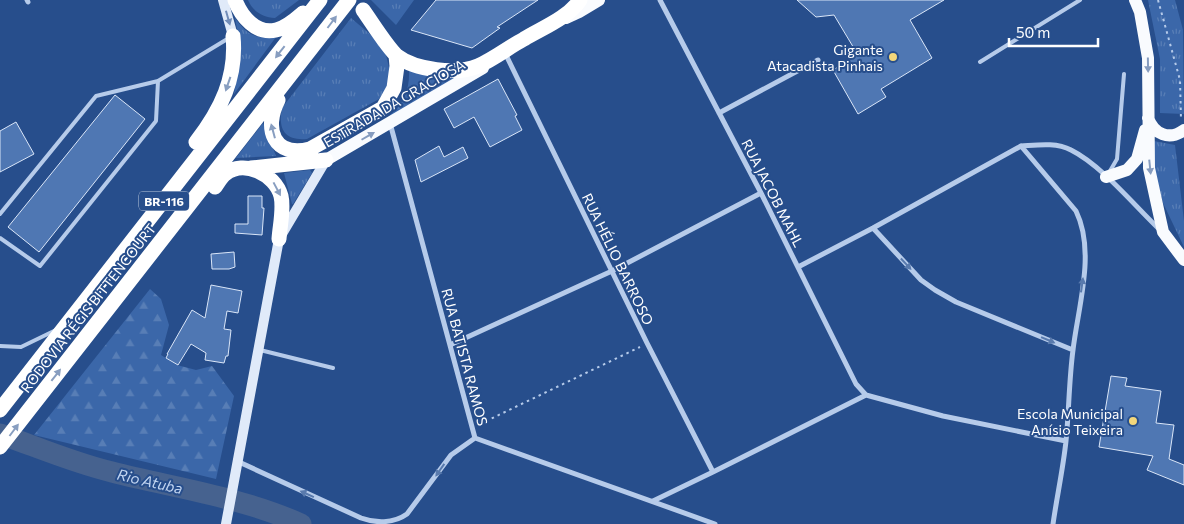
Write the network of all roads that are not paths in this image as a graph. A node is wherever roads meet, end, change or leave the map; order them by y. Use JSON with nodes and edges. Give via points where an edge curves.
{"nodes":[{"id":1,"x":223,"y":0,"type":"edge"},
{"id":2,"x":235,"y":0,"type":"edge"},
{"id":3,"x":320,"y":0,"type":"edge"},
{"id":4,"x":349,"y":0,"type":"edge"},
{"id":5,"x":580,"y":0,"type":"edge"},
{"id":6,"x":599,"y":0,"type":"edge"},
{"id":7,"x":660,"y":0,"type":"edge"},
{"id":8,"x":1080,"y":0,"type":"edge"},
{"id":9,"x":1136,"y":0,"type":"edge"},
{"id":10,"x":363,"y":10,"type":"dead end"},
{"id":11,"x":539,"y":30,"type":"junction"},
{"id":12,"x":233,"y":36,"type":"junction"},
{"id":13,"x":506,"y":54,"type":"junction"},
{"id":14,"x":396,"y":55,"type":"junction"},
{"id":15,"x":818,"y":60,"type":"dead end"},
{"id":16,"x":980,"y":62,"type":"dead end"},
{"id":17,"x":294,"y":72,"type":"junction"},
{"id":18,"x":1124,"y":74,"type":"dead end"},
{"id":19,"x":158,"y":81,"type":"junction"},
{"id":20,"x":719,"y":113,"type":"junction"},
{"id":21,"x":1148,"y":118,"type":"junction"},
{"id":22,"x":390,"y":123,"type":"junction"},
{"id":23,"x":1182,"y":125,"type":"edge"},
{"id":24,"x":1021,"y":146,"type":"junction"},
{"id":25,"x":326,"y":160,"type":"junction"},
{"id":26,"x":247,"y":169,"type":"junction"},
{"id":27,"x":1106,"y":177,"type":"junction"},
{"id":28,"x":760,"y":193,"type":"junction"},
{"id":29,"x":0,"y":214,"type":"edge"},
{"id":30,"x":873,"y":228,"type":"junction"},
{"id":31,"x":1163,"y":232,"type":"junction"},
{"id":32,"x":0,"y":238,"type":"edge"},
{"id":33,"x":279,"y":239,"type":"junction"},
{"id":34,"x":1184,"y":260,"type":"edge"},
{"id":35,"x":798,"y":267,"type":"junction"},
{"id":36,"x":612,"y":271,"type":"junction"},
{"id":37,"x":69,"y":323,"type":"junction"},
{"id":38,"x":86,"y":337,"type":"junction"},
{"id":39,"x":0,"y":346,"type":"edge"},
{"id":40,"x":450,"y":346,"type":"junction"},
{"id":41,"x":259,"y":350,"type":"junction"},
{"id":42,"x":1073,"y":350,"type":"junction"},
{"id":43,"x":333,"y":368,"type":"dead end"},
{"id":44,"x":866,"y":395,"type":"junction"},
{"id":45,"x":3,"y":406,"type":"edge"},
{"id":46,"x":475,"y":438,"type":"junction"},
{"id":47,"x":1066,"y":441,"type":"junction"},
{"id":48,"x":0,"y":448,"type":"edge"},
{"id":49,"x":239,"y":462,"type":"junction"},
{"id":50,"x":714,"y":472,"type":"junction"},
{"id":51,"x":652,"y":501,"type":"junction"},
{"id":52,"x":227,"y":522,"type":"edge"},
{"id":53,"x":715,"y":524,"type":"edge"},
{"id":54,"x":1053,"y":524,"type":"edge"}],
"edges":[{"from":1,"to":12,"type":"main road","one_way":true},
{"from":2,"to":3,"type":"highway","via":[[249,23],[275,31],[287,26]]},
{"from":3,"to":37,"type":"highway","name":"RODOVIA RÉGIS BITTENCOURT","number":"BR-116","one_way":true},
{"from":17,"to":4,"type":"highway","name":"RODOVIA RÉGIS BITTENCOURT","number":"BR-116","one_way":true},
{"from":5,"to":11,"type":"highway","via":[[568,13]]},
{"from":6,"to":11,"type":"main road","name":"ESTRADA DA GRACIOSA"},
{"from":7,"to":20,"type":"street","name":"RUA JACOB MAHL"},
{"from":8,"to":16,"type":"lane"},
{"from":9,"to":21,"type":"main road","one_way":true,"via":[[1148,58]]},
{"from":10,"to":14,"type":"highway"},
{"from":11,"to":13,"type":"main road","name":"ESTRADA DA GRACIOSA"},
{"from":11,"to":14,"type":"highway","via":[[477,66],[464,69],[427,68]]},
{"from":12,"to":19,"type":"lane"},
{"from":12,"to":37,"type":"highway","one_way":true,"via":[[234,65],[208,127],[116,245]]},
{"from":13,"to":22,"type":"main road","name":"ESTRADA DA GRACIOSA"},
{"from":13,"to":36,"type":"street","name":"RUA HÉLIO BARROSO"},
{"from":14,"to":17,"type":"highway","one_way":true,"via":[[394,88],[382,108],[300,152],[280,145],[270,127],[276,105]]},
{"from":15,"to":20,"type":"street"},
{"from":17,"to":38,"type":"highway","name":"RODOVIA RÉGIS BITTENCOURT","number":"BR-116"},
{"from":18,"to":27,"type":"lane","via":[[1117,159]]},
{"from":19,"to":29,"type":"lane","via":[[96,96]]},
{"from":19,"to":32,"type":"lane","via":[[156,121],[40,266]]},
{"from":20,"to":28,"type":"street","name":"RUA JACOB MAHL"},
{"from":21,"to":23,"type":"main road","via":[[1162,135],[1170,136]]},
{"from":21,"to":27,"type":"main road","via":[[1137,159],[1127,170]]},
{"from":21,"to":31,"type":"main road","one_way":true,"via":[[1149,168]]},
{"from":25,"to":22,"type":"main road","name":"ESTRADA DA GRACIOSA","one_way":true},
{"from":22,"to":40,"type":"street","name":"RUA BATISTA RAMOS"},
{"from":24,"to":27,"type":"street","via":[[1047,144],[1070,149]]},
{"from":24,"to":30,"type":"street"},
{"from":42,"to":24,"type":"street","one_way":true,"via":[[1085,253],[1081,222],[1068,200]]},
{"from":25,"to":26,"type":"highway"},
{"from":25,"to":33,"type":"main road","name":"ESTRADA DA GRACIOSA"},
{"from":26,"to":33,"type":"highway","one_way":true,"via":[[268,177],[278,189],[282,203]]},
{"from":26,"to":38,"type":"highway","via":[[224,174],[148,274]]},
{"from":27,"to":31,"type":"street"},
{"from":28,"to":35,"type":"street","name":"RUA JACOB MAHL"},
{"from":28,"to":36,"type":"street"},
{"from":30,"to":35,"type":"street"},
{"from":30,"to":42,"type":"street","one_way":true,"via":[[921,280],[935,290],[956,302]]},
{"from":31,"to":34,"type":"main road"},
{"from":33,"to":41,"type":"main road","name":"ESTRADA DA GRACIOSA"},
{"from":35,"to":44,"type":"street","name":"RUA JACOB MAHL","via":[[856,384]]},
{"from":36,"to":40,"type":"street"},
{"from":36,"to":50,"type":"street","name":"RUA HÉLIO BARROSO"},
{"from":37,"to":39,"type":"lane","via":[[21,347]]},
{"from":37,"to":45,"type":"highway","name":"RODOVIA RÉGIS BITTENCOURT","number":"BR-116"},
{"from":48,"to":38,"type":"highway","name":"RODOVIA RÉGIS BITTENCOURT","number":"BR-116","one_way":true},
{"from":40,"to":46,"type":"street","name":"RUA BATISTA RAMOS"},
{"from":41,"to":43,"type":"lane"},
{"from":41,"to":49,"type":"main road","name":"ESTRADA DA GRACIOSA"},
{"from":42,"to":47,"type":"street"},
{"from":44,"to":47,"type":"street","via":[[943,416]]},
{"from":44,"to":50,"type":"street"},
{"from":46,"to":49,"type":"street","one_way":true,"via":[[451,455],[406,514],[391,521],[366,520]]},
{"from":46,"to":51,"type":"street","name":"RUA BATISTA RAMOS"},
{"from":47,"to":54,"type":"street"},
{"from":49,"to":52,"type":"main road","name":"ESTRADA DA GRACIOSA"},
{"from":50,"to":51,"type":"street"},
{"from":51,"to":53,"type":"street","name":"RUA BATISTA RAMOS"}]}
